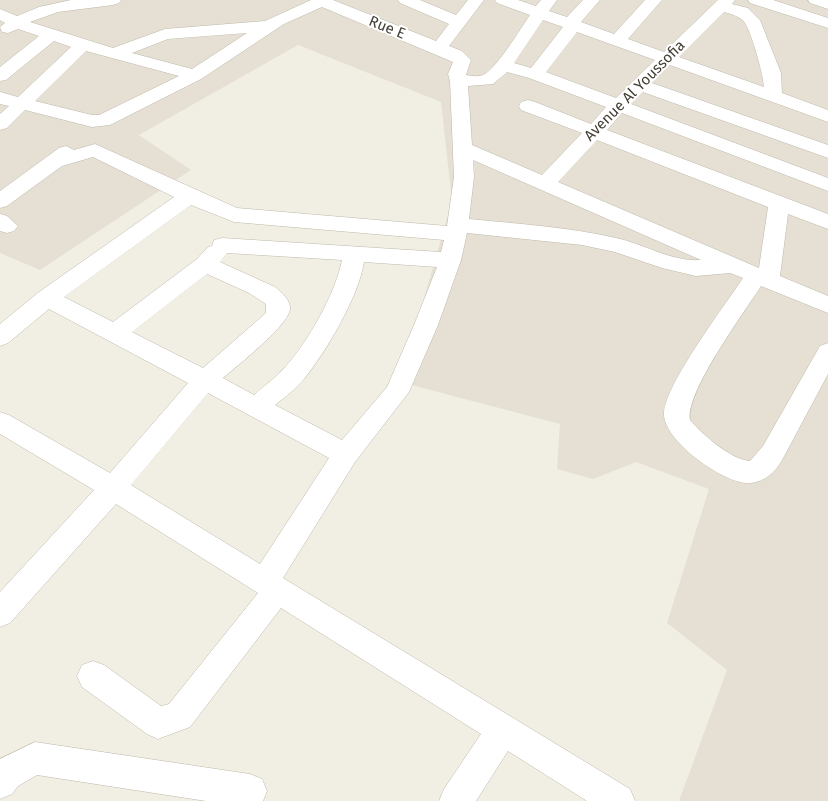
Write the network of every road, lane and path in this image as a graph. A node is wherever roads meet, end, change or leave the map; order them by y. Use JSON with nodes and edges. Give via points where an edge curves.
{"nodes":[{"id":1,"x":113,"y":0,"type":"edge"},
{"id":2,"x":406,"y":0,"type":"edge"},
{"id":3,"x":476,"y":0,"type":"edge"},
{"id":4,"x":502,"y":0,"type":"edge"},
{"id":5,"x":592,"y":0,"type":"edge"},
{"id":6,"x":654,"y":0,"type":"edge"},
{"id":7,"x":756,"y":0,"type":"edge"},
{"id":8,"x":816,"y":0,"type":"edge"},
{"id":9,"x":329,"y":2,"type":"edge"},
{"id":10,"x":67,"y":3,"type":"edge"},
{"id":11,"x":724,"y":3,"type":"edge"},
{"id":12,"x":828,"y":4,"type":"edge"},
{"id":13,"x":544,"y":6,"type":"edge"},
{"id":14,"x":8,"y":18,"type":"edge"},
{"id":15,"x":458,"y":22,"type":"junction"},
{"id":16,"x":828,"y":23,"type":"edge"},
{"id":17,"x":572,"y":25,"type":"junction"},
{"id":18,"x":269,"y":26,"type":"junction"},
{"id":19,"x":0,"y":34,"type":"edge"},
{"id":20,"x":51,"y":35,"type":"junction"},
{"id":21,"x":618,"y":40,"type":"junction"},
{"id":22,"x":83,"y":45,"type":"junction"},
{"id":23,"x":447,"y":52,"type":"junction"},
{"id":24,"x":115,"y":53,"type":"junction"},
{"id":25,"x":669,"y":58,"type":"junction"},
{"id":26,"x":503,"y":66,"type":"junction"},
{"id":27,"x":535,"y":74,"type":"junction"},
{"id":28,"x":195,"y":75,"type":"junction"},
{"id":29,"x":0,"y":76,"type":"edge"},
{"id":30,"x":459,"y":80,"type":"junction"},
{"id":31,"x":640,"y":85,"type":"junction"},
{"id":32,"x":767,"y":93,"type":"junction"},
{"id":33,"x":0,"y":98,"type":"edge"},
{"id":34,"x":24,"y":103,"type":"junction"},
{"id":35,"x":619,"y":105,"type":"junction"},
{"id":36,"x":528,"y":106,"type":"dead end"},
{"id":37,"x":825,"y":109,"type":"edge"},
{"id":38,"x":92,"y":121,"type":"junction"},
{"id":39,"x":0,"y":124,"type":"edge"},
{"id":40,"x":764,"y":130,"type":"junction"},
{"id":41,"x":594,"y":131,"type":"junction"},
{"id":42,"x":462,"y":148,"type":"junction"},
{"id":43,"x":828,"y":152,"type":"edge"},
{"id":44,"x":55,"y":162,"type":"junction"},
{"id":45,"x":0,"y":180,"type":"edge"},
{"id":46,"x":29,"y":181,"type":"junction"},
{"id":47,"x":545,"y":184,"type":"junction"},
{"id":48,"x":828,"y":185,"type":"edge"},
{"id":49,"x":189,"y":196,"type":"junction"},
{"id":50,"x":0,"y":201,"type":"edge"},
{"id":51,"x":779,"y":205,"type":"junction"},
{"id":52,"x":234,"y":215,"type":"junction"},
{"id":53,"x":828,"y":222,"type":"edge"},
{"id":54,"x":457,"y":229,"type":"junction"},
{"id":55,"x":222,"y":245,"type":"junction"},
{"id":56,"x":354,"y":255,"type":"junction"},
{"id":57,"x":450,"y":260,"type":"junction"},
{"id":58,"x":205,"y":264,"type":"junction"},
{"id":59,"x":732,"y":265,"type":"junction"},
{"id":60,"x":763,"y":277,"type":"junction"},
{"id":61,"x":48,"y":298,"type":"junction"},
{"id":62,"x":828,"y":304,"type":"edge"},
{"id":63,"x":115,"y":333,"type":"junction"},
{"id":64,"x":0,"y":337,"type":"edge"},
{"id":65,"x":828,"y":352,"type":"edge"},
{"id":66,"x":204,"y":381,"type":"junction"},
{"id":67,"x":257,"y":407,"type":"junction"},
{"id":68,"x":0,"y":422,"type":"edge"},
{"id":69,"x":346,"y":454,"type":"junction"},
{"id":70,"x":113,"y":488,"type":"junction"},
{"id":71,"x":271,"y":586,"type":"junction"},
{"id":72,"x":0,"y":613,"type":"edge"},
{"id":73,"x":92,"y":676,"type":"dead end"},
{"id":74,"x":503,"y":730,"type":"junction"},
{"id":75,"x":0,"y":782,"type":"edge"},
{"id":76,"x":250,"y":790,"type":"dead end"},
{"id":77,"x":456,"y":801,"type":"edge"},
{"id":78,"x":618,"y":801,"type":"edge"}],
"edges":[{"from":1,"to":10,"type":"street"},
{"from":2,"to":15,"type":"street"},
{"from":3,"to":15,"type":"street"},
{"from":4,"to":13,"type":"street"},
{"from":5,"to":17,"type":"street"},
{"from":6,"to":21,"type":"street"},
{"from":7,"to":16,"type":"street"},
{"from":8,"to":12,"type":"street"},
{"from":9,"to":18,"type":"street"},
{"from":9,"to":23,"type":"street","name":"Rue E"},
{"from":10,"to":14,"type":"street"},
{"from":11,"to":25,"type":"street","name":"Avenue Al Youssofia"},
{"from":11,"to":32,"type":"street","via":[[752,20],[772,73]]},
{"from":13,"to":17,"type":"street"},
{"from":13,"to":26,"type":"street"},
{"from":14,"to":19,"type":"street"},
{"from":14,"to":20,"type":"street"},
{"from":15,"to":23,"type":"street"},
{"from":17,"to":21,"type":"street"},
{"from":17,"to":27,"type":"street"},
{"from":18,"to":24,"type":"street","via":[[165,34]]},
{"from":18,"to":28,"type":"street"},
{"from":20,"to":22,"type":"street"},
{"from":20,"to":29,"type":"street"},
{"from":21,"to":25,"type":"street"},
{"from":22,"to":24,"type":"street"},
{"from":22,"to":34,"type":"street"},
{"from":23,"to":30,"type":"street","via":[[462,62],[457,74]]},
{"from":24,"to":28,"type":"street"},
{"from":25,"to":31,"type":"street","name":"Avenue Al Youssofia"},
{"from":25,"to":32,"type":"street"},
{"from":26,"to":27,"type":"street"},
{"from":26,"to":30,"type":"street","via":[[488,80]]},
{"from":27,"to":35,"type":"street"},
{"from":28,"to":38,"type":"street","via":[[108,118]]},
{"from":30,"to":42,"type":"street"},
{"from":31,"to":35,"type":"street","name":"Avenue Al Youssofia"},
{"from":31,"to":40,"type":"street"},
{"from":32,"to":37,"type":"street"},
{"from":32,"to":40,"type":"street"},
{"from":33,"to":34,"type":"street"},
{"from":34,"to":38,"type":"street"},
{"from":34,"to":39,"type":"street"},
{"from":35,"to":41,"type":"street","name":"Avenue Al Youssofia"},
{"from":35,"to":48,"type":"street"},
{"from":36,"to":41,"type":"street"},
{"from":38,"to":44,"type":"street"},
{"from":40,"to":43,"type":"street"},
{"from":41,"to":47,"type":"street","name":"Avenue Al Youssofia"},
{"from":41,"to":51,"type":"street"},
{"from":42,"to":47,"type":"street"},
{"from":42,"to":54,"type":"street","via":[[464,177]]},
{"from":44,"to":46,"type":"street"},
{"from":44,"to":49,"type":"street","via":[[95,150]]},
{"from":45,"to":46,"type":"street"},
{"from":46,"to":50,"type":"street"},
{"from":47,"to":59,"type":"street"},
{"from":49,"to":52,"type":"street"},
{"from":49,"to":61,"type":"street"},
{"from":51,"to":53,"type":"street"},
{"from":51,"to":60,"type":"street"},
{"from":52,"to":54,"type":"street"},
{"from":52,"to":55,"type":"street"},
{"from":54,"to":57,"type":"street"},
{"from":54,"to":59,"type":"street","via":[[582,238],[696,268]]},
{"from":55,"to":56,"type":"street"},
{"from":55,"to":58,"type":"street"},
{"from":56,"to":57,"type":"street"},
{"from":56,"to":67,"type":"street","via":[[351,273],[335,310],[317,340],[295,373]]},
{"from":57,"to":69,"type":"street","via":[[397,392]]},
{"from":58,"to":63,"type":"street"},
{"from":58,"to":66,"type":"street","via":[[269,294],[279,304],[279,311]]},
{"from":59,"to":60,"type":"street"},
{"from":60,"to":62,"type":"street"},
{"from":60,"to":65,"type":"street","via":[[686,384],[679,399],[677,420],[686,434],[739,470],[757,470],[766,464]]},
{"from":61,"to":63,"type":"street"},
{"from":61,"to":64,"type":"street"},
{"from":63,"to":66,"type":"street"},
{"from":66,"to":67,"type":"street"},
{"from":66,"to":70,"type":"street"},
{"from":67,"to":69,"type":"street"},
{"from":68,"to":70,"type":"street"},
{"from":69,"to":71,"type":"street"},
{"from":70,"to":71,"type":"street"},
{"from":70,"to":72,"type":"street"},
{"from":71,"to":73,"type":"street","via":[[179,716],[158,723]]},
{"from":71,"to":74,"type":"street"},
{"from":74,"to":77,"type":"street"},
{"from":74,"to":78,"type":"street"},
{"from":75,"to":76,"type":"street","via":[[6,774],[35,758]]}]}
